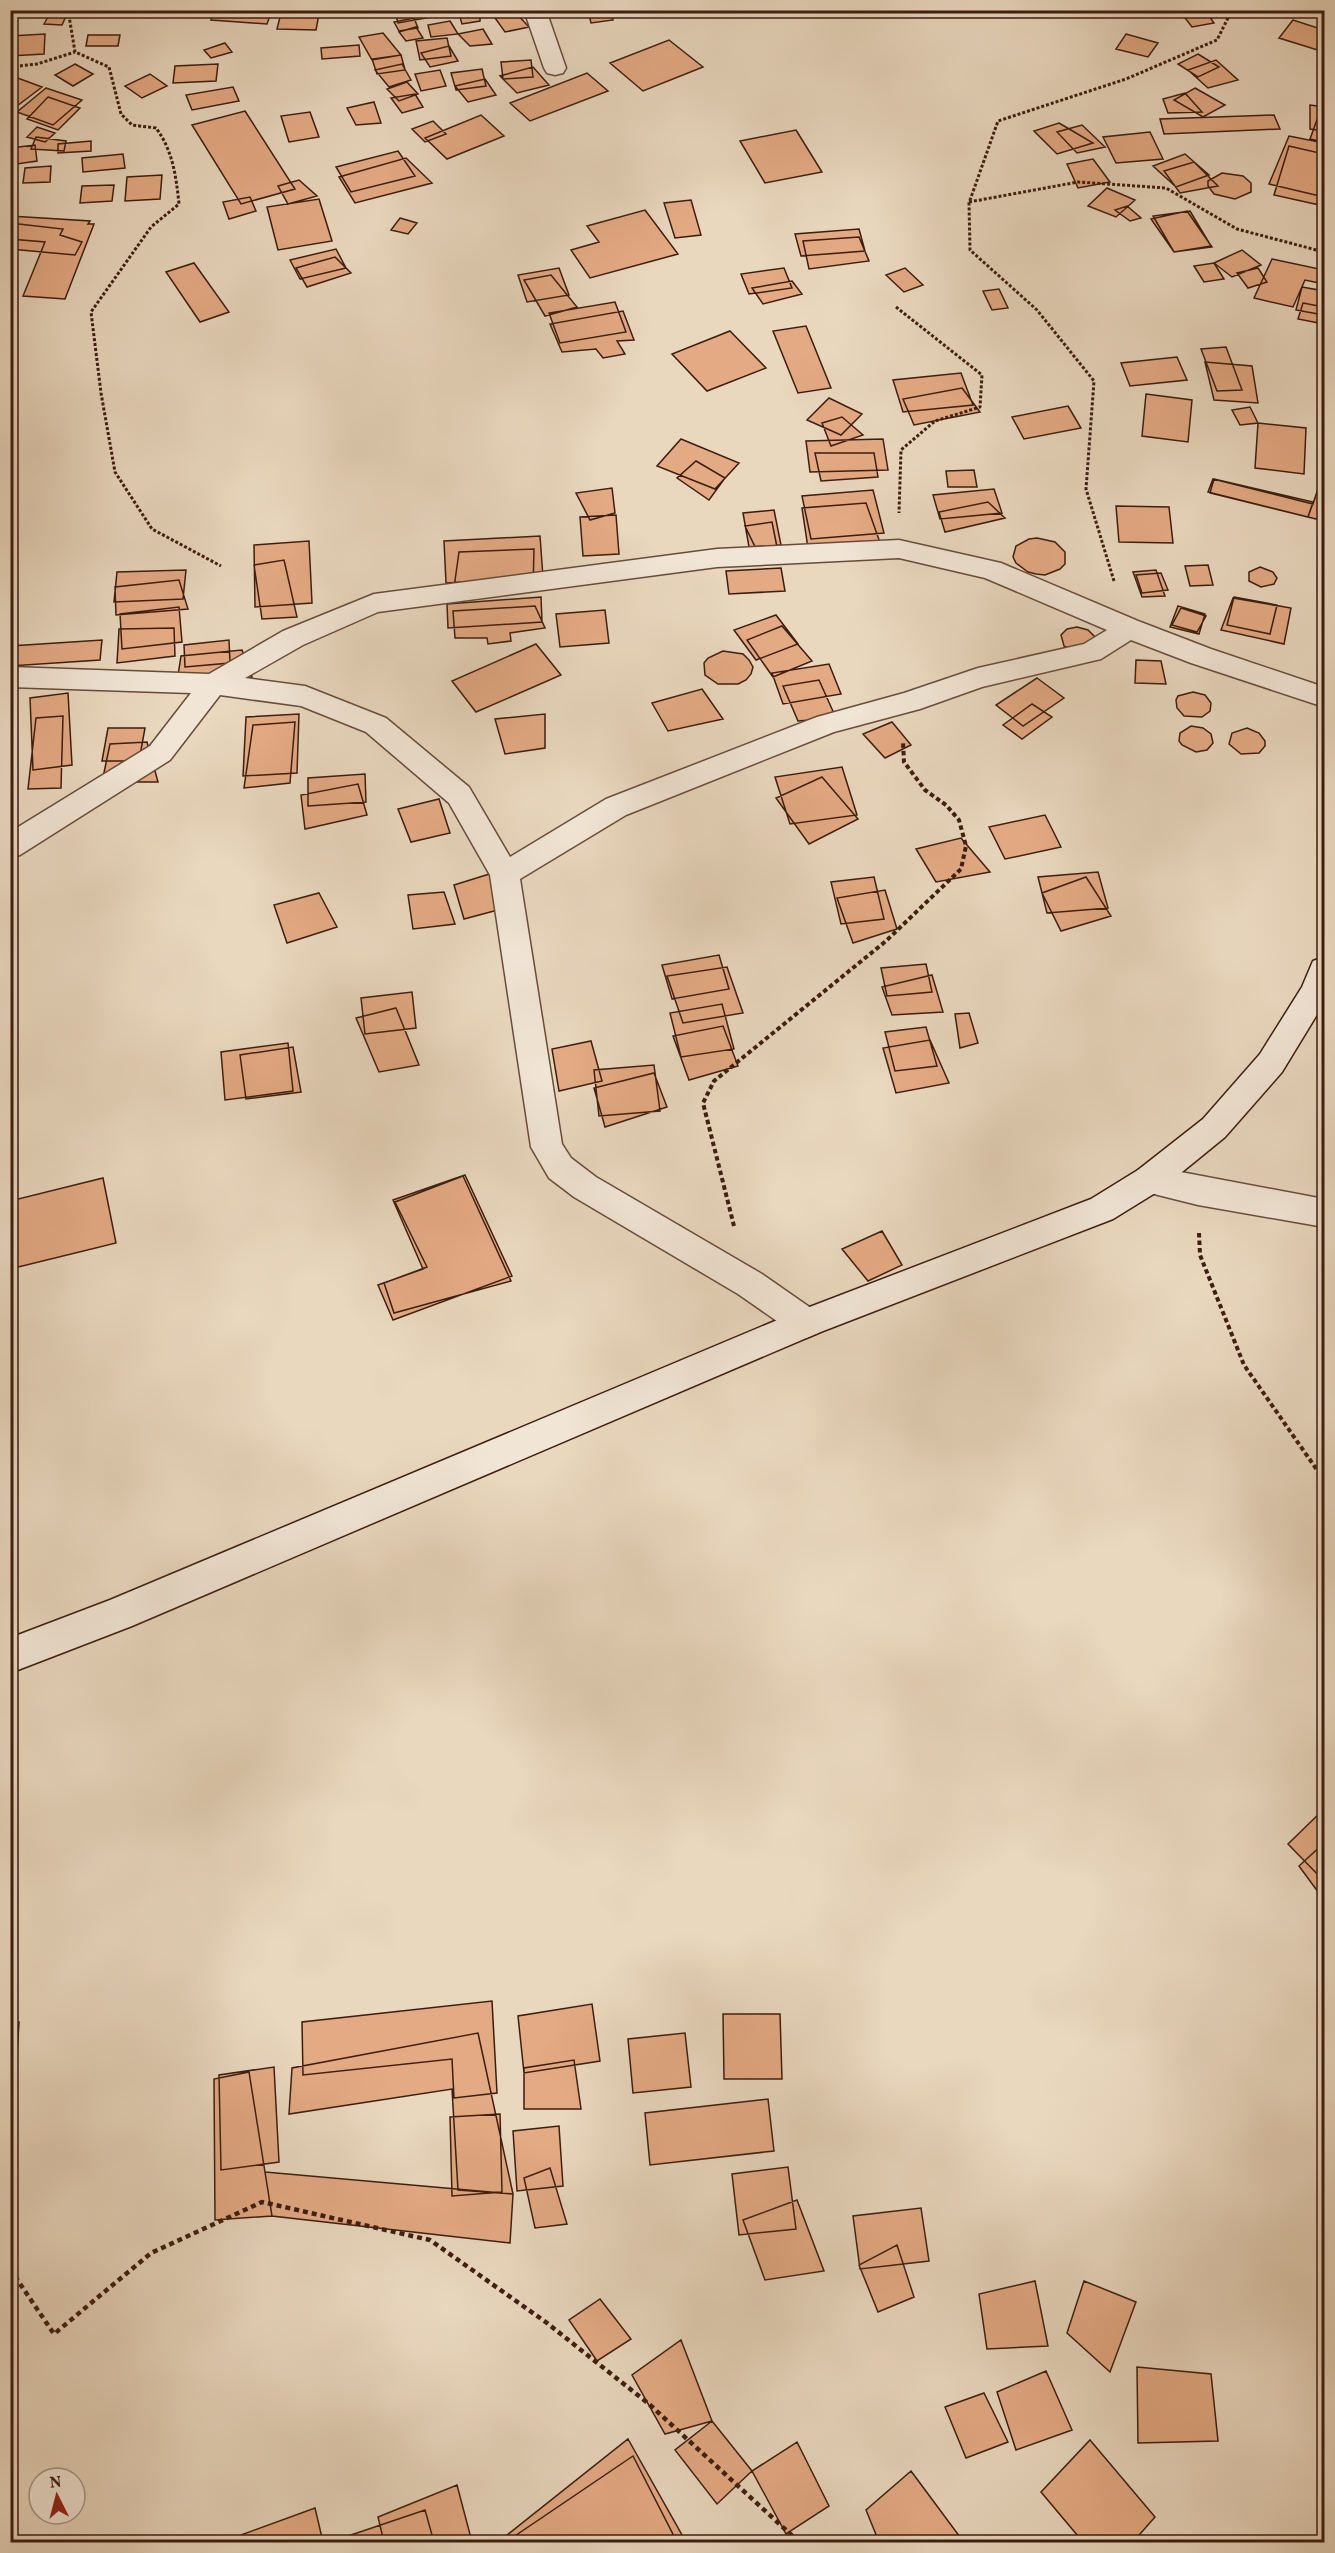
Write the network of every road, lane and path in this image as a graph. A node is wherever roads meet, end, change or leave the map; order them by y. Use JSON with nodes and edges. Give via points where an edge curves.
{"nodes":[{"id":1,"x":68,"y":10,"type":"edge"},
{"id":2,"x":535,"y":10,"type":"edge"},
{"id":3,"x":1232,"y":10,"type":"edge"},
{"id":4,"x":75,"y":52,"type":"junction"},
{"id":5,"x":10,"y":67,"type":"edge"},
{"id":6,"x":555,"y":68,"type":"dead end"},
{"id":7,"x":969,"y":202,"type":"junction"},
{"id":8,"x":1324,"y":252,"type":"edge"},
{"id":9,"x":896,"y":307,"type":"dead end"},
{"id":10,"x":898,"y":549,"type":"junction"},
{"id":11,"x":221,"y":566,"type":"dead end"},
{"id":12,"x":1128,"y":628,"type":"junction"},
{"id":13,"x":10,"y":677,"type":"edge"},
{"id":14,"x":213,"y":684,"type":"junction"},
{"id":15,"x":1324,"y":698,"type":"edge"},
{"id":16,"x":910,"y":702,"type":"junction"},
{"id":17,"x":10,"y":847,"type":"edge"},
{"id":18,"x":505,"y":874,"type":"junction"},
{"id":19,"x":1324,"y":969,"type":"edge"},
{"id":20,"x":1149,"y":1180,"type":"junction"},
{"id":21,"x":1198,"y":1191,"type":"junction"},
{"id":22,"x":1324,"y":1213,"type":"edge"},
{"id":23,"x":750,"y":1284,"type":"junction"},
{"id":24,"x":806,"y":1323,"type":"junction"},
{"id":25,"x":1324,"y":1480,"type":"edge"},
{"id":26,"x":10,"y":1656,"type":"edge"},
{"id":27,"x":10,"y":2269,"type":"edge"},
{"id":28,"x":799,"y":2542,"type":"edge"}],
"edges":[{"from":1,"to":4,"type":"path"},
{"from":2,"to":6,"type":"street"},
{"from":3,"to":7,"type":"path","via":[[1216,40],[1126,79],[998,121]]},
{"from":4,"to":5,"type":"path","via":[[37,64]]},
{"from":4,"to":11,"type":"path","via":[[109,67],[121,114],[132,125],[156,128],[166,140],[179,204],[151,227],[92,312],[115,472],[152,529]]},
{"from":7,"to":8,"type":"path","via":[[1078,182],[1166,188],[1237,228]]},
{"from":7,"to":12,"type":"path","via":[[970,250],[1037,310],[1094,381],[1086,489]]},
{"from":9,"to":10,"type":"path","via":[[982,375],[980,407],[935,421],[901,450]]},
{"from":10,"to":12,"type":"street","via":[[992,570]]},
{"from":10,"to":14,"type":"street","via":[[717,558],[374,603],[293,638]]},
{"from":12,"to":15,"type":"street"},
{"from":12,"to":16,"type":"street","via":[[1091,652],[978,678]]},
{"from":13,"to":14,"type":"street"},
{"from":14,"to":17,"type":"street","via":[[160,753]]},
{"from":14,"to":18,"type":"street","via":[[305,696],[376,724],[459,795]]},
{"from":16,"to":18,"type":"street","via":[[827,724],[616,807]]},
{"from":16,"to":23,"type":"path","via":[[902,728],[904,762],[925,790],[959,820],[966,846],[961,869],[886,941],[714,1081],[703,1103]]},
{"from":18,"to":23,"type":"street","via":[[547,1147],[560,1168],[585,1187]]},
{"from":19,"to":20,"type":"street","via":[[1316,991],[1271,1063],[1214,1128]]},
{"from":20,"to":21,"type":"street"},
{"from":20,"to":24,"type":"street","via":[[1102,1209]]},
{"from":21,"to":22,"type":"street"},
{"from":21,"to":25,"type":"path","via":[[1200,1255],[1244,1365]]},
{"from":23,"to":24,"type":"street"},
{"from":24,"to":26,"type":"street","via":[[119,1614]]},
{"from":27,"to":28,"type":"path","via":[[54,2334],[151,2253],[262,2202],[430,2240],[547,2323],[649,2404]]}]}
